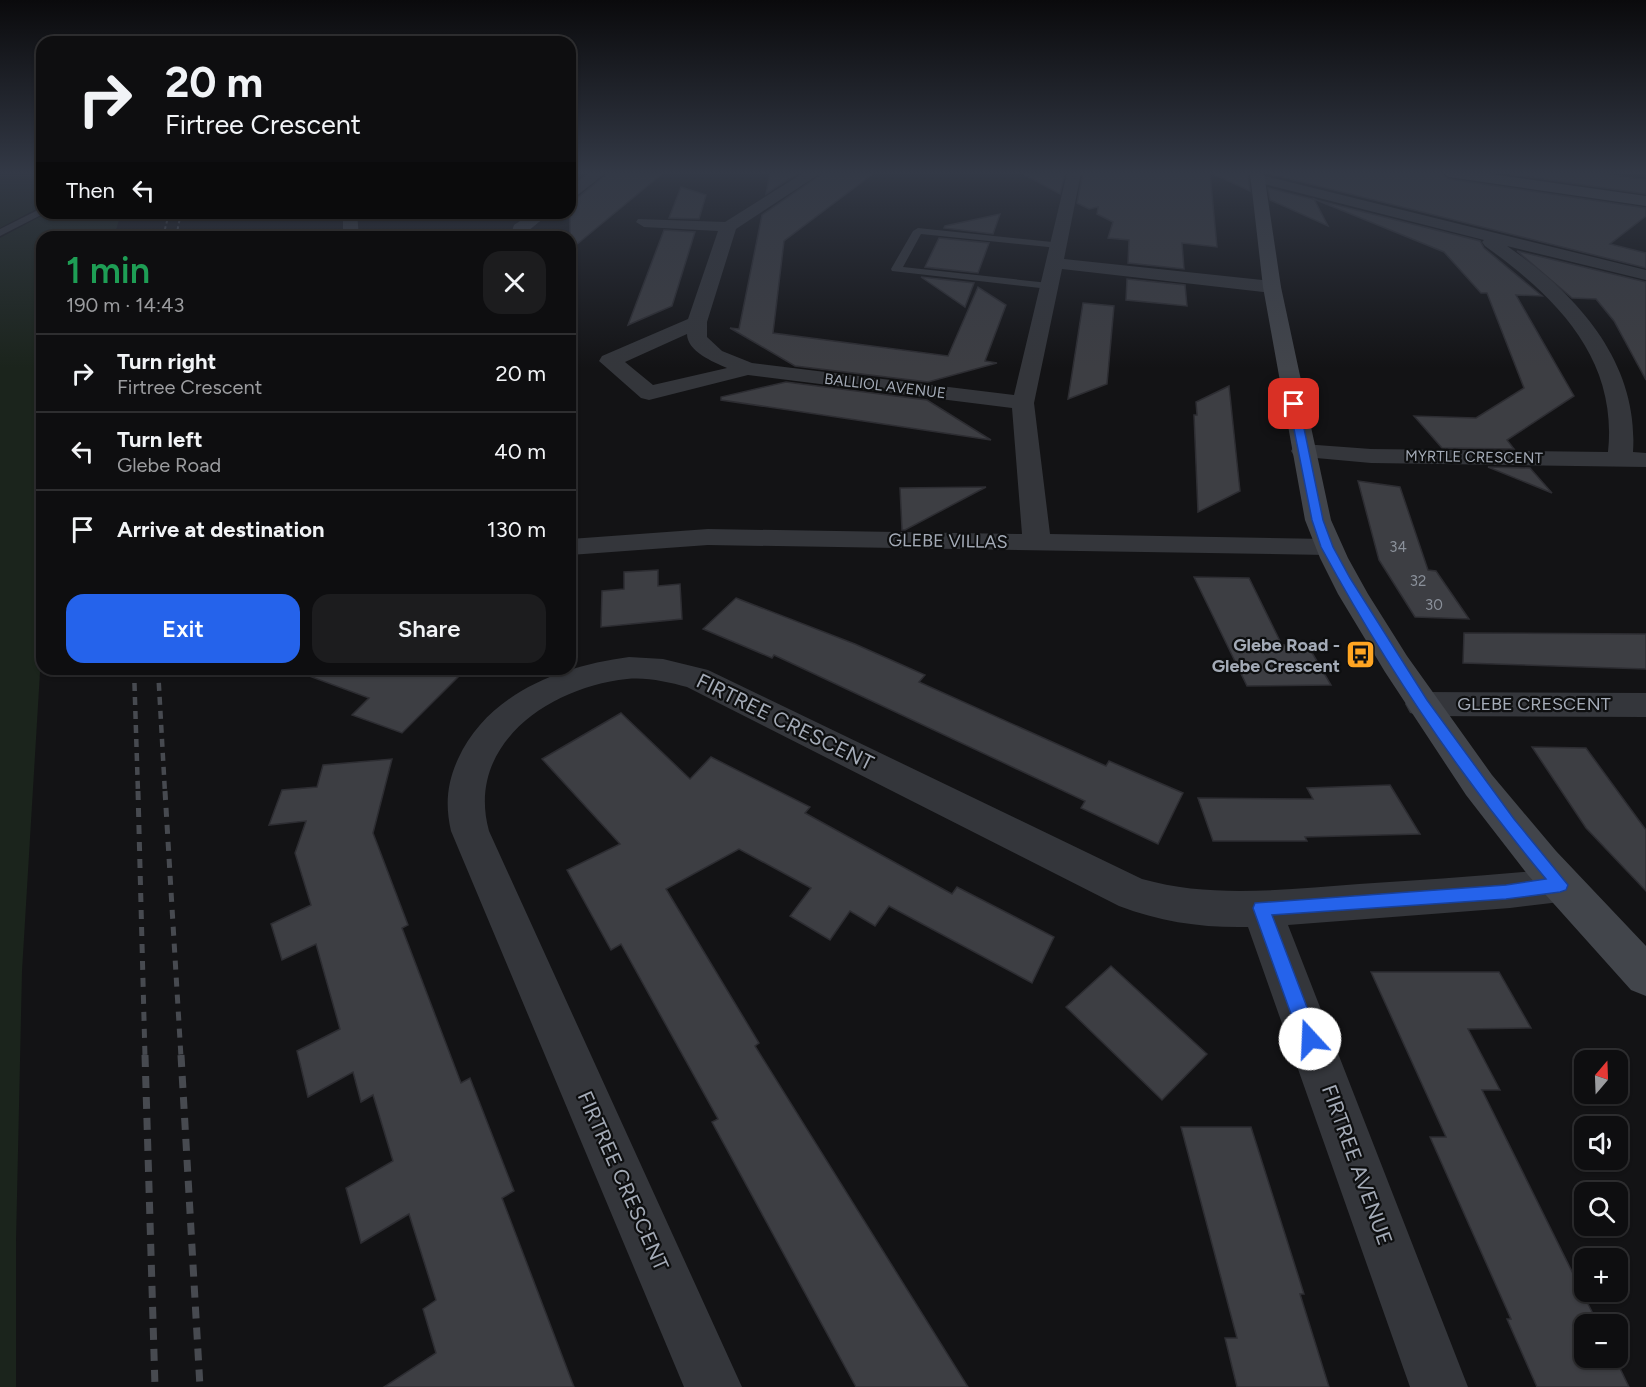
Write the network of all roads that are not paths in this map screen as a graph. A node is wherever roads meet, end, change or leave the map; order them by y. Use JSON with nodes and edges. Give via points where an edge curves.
{"nodes":[{"id":1,"x":724,"y":238,"type":"edge"},
{"id":2,"x":914,"y":238,"type":"edge"},
{"id":3,"x":958,"y":238,"type":"edge"},
{"id":4,"x":1060,"y":238,"type":"edge"},
{"id":5,"x":1265,"y":238,"type":"edge"},
{"id":6,"x":1484,"y":238,"type":"edge"},
{"id":7,"x":1500,"y":238,"type":"edge"},
{"id":8,"x":1056,"y":254,"type":"junction"},
{"id":9,"x":1646,"y":275,"type":"edge"},
{"id":10,"x":1049,"y":286,"type":"junction"},
{"id":11,"x":1272,"y":287,"type":"junction"},
{"id":12,"x":697,"y":322,"type":"junction"},
{"id":13,"x":748,"y":369,"type":"junction"},
{"id":14,"x":1023,"y":403,"type":"junction"},
{"id":15,"x":1303,"y":451,"type":"junction"},
{"id":16,"x":1620,"y":459,"type":"junction"},
{"id":17,"x":1646,"y":460,"type":"edge"},
{"id":18,"x":1037,"y":542,"type":"junction"},
{"id":19,"x":576,"y":547,"type":"edge"},
{"id":20,"x":1327,"y":547,"type":"junction"},
{"id":21,"x":1422,"y":704,"type":"junction"},
{"id":22,"x":1646,"y":705,"type":"edge"},
{"id":23,"x":1560,"y":885,"type":"junction"},
{"id":24,"x":1261,"y":908,"type":"junction"},
{"id":25,"x":1646,"y":976,"type":"edge"},
{"id":26,"x":713,"y":1387,"type":"edge"},
{"id":27,"x":1439,"y":1387,"type":"edge"}],
"edges":[{"from":1,"to":12,"type":"street"},
{"from":2,"to":10,"type":"lane","via":[[896,269]]},
{"from":3,"to":8,"type":"lane"},
{"from":4,"to":8,"type":"street"},
{"from":5,"to":11,"type":"street"},
{"from":6,"to":16,"type":"street","via":[[1544,283],[1573,312],[1596,345],[1613,380],[1622,418]]},
{"from":7,"to":9,"type":"street"},
{"from":8,"to":10,"type":"street"},
{"from":8,"to":11,"type":"street"},
{"from":10,"to":14,"type":"street"},
{"from":11,"to":15,"type":"street"},
{"from":12,"to":13,"type":"street","name":"BALLIOL AVENUE","via":[[698,339],[715,355]]},
{"from":12,"to":13,"type":"street","name":"BALLIOL AVENUE","via":[[610,361],[649,393]]},
{"from":13,"to":14,"type":"street","name":"BALLIOL AVENUE"},
{"from":14,"to":18,"type":"street"},
{"from":15,"to":16,"type":"street","name":"MYRTLE CRESCENT","via":[[1371,456]]},
{"from":15,"to":20,"type":"street"},
{"from":16,"to":17,"type":"street","name":"MYRTLE CRESCENT"},
{"from":18,"to":19,"type":"street","name":"GLEBE VILLAS","via":[[708,537]]},
{"from":18,"to":20,"type":"street","name":"GLEBE VILLAS"},
{"from":20,"to":21,"type":"street"},
{"from":21,"to":22,"type":"street","name":"GLEBE CRESCENT"},
{"from":21,"to":23,"type":"street","via":[[1502,814]]},
{"from":23,"to":24,"type":"street","name":"FIRTREE CRESCENT"},
{"from":23,"to":25,"type":"street"},
{"from":24,"to":26,"type":"street","name":"FIRTREE CRESCENT","via":[[1189,909],[1132,894],[697,678],[667,670],[597,672],[540,693],[515,711],[490,735],[474,762],[466,787],[470,831]]},
{"from":24,"to":27,"type":"street","name":"FIRTREE AVENUE"}]}
